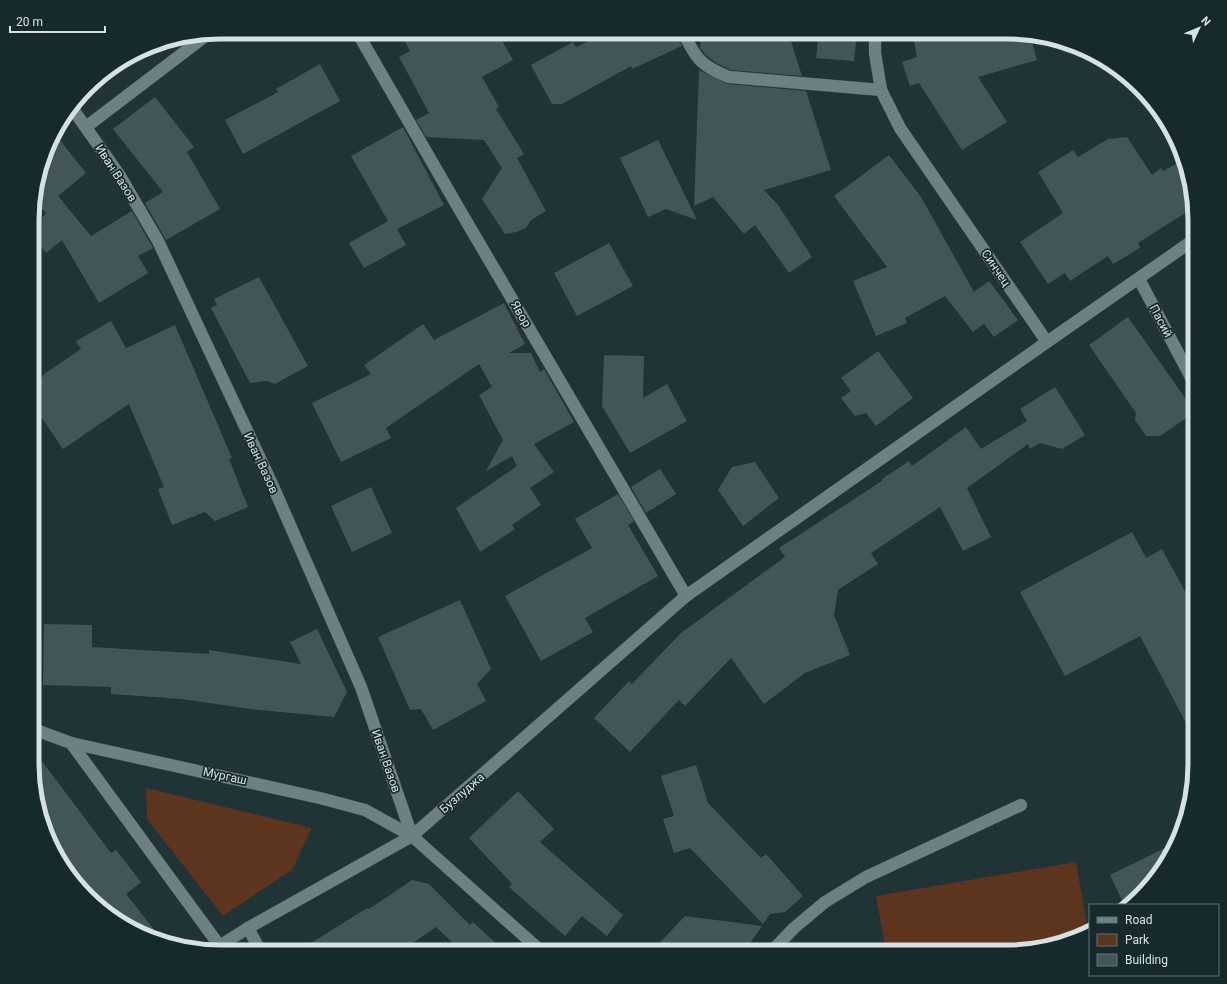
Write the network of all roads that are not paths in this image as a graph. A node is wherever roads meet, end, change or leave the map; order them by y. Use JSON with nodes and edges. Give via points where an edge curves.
{"nodes":[{"id":1,"x":361,"y":39,"type":"edge"},
{"id":2,"x":686,"y":39,"type":"edge"},
{"id":3,"x":875,"y":39,"type":"edge"},
{"id":4,"x":199,"y":41,"type":"edge"},
{"id":5,"x":881,"y":90,"type":"junction"},
{"id":6,"x":75,"y":112,"type":"edge"},
{"id":7,"x":86,"y":127,"type":"junction"},
{"id":8,"x":1188,"y":244,"type":"edge"},
{"id":9,"x":1139,"y":279,"type":"junction"},
{"id":10,"x":1047,"y":342,"type":"junction"},
{"id":11,"x":1188,"y":371,"type":"edge"},
{"id":12,"x":686,"y":596,"type":"junction"},
{"id":13,"x":39,"y":731,"type":"edge"},
{"id":14,"x":71,"y":742,"type":"junction"},
{"id":15,"x":1021,"y":805,"type":"dead end"},
{"id":16,"x":412,"y":836,"type":"junction"},
{"id":17,"x":248,"y":928,"type":"junction"},
{"id":18,"x":213,"y":945,"type":"edge"},
{"id":19,"x":220,"y":945,"type":"edge"},
{"id":20,"x":257,"y":945,"type":"edge"},
{"id":21,"x":534,"y":945,"type":"edge"},
{"id":22,"x":778,"y":945,"type":"edge"}],
"edges":[{"from":1,"to":12,"type":"street","name":"Явор"},
{"from":2,"to":5,"type":"street","via":[[693,52],[709,69],[729,77]]},
{"from":3,"to":5,"type":"street","name":"Синчец"},
{"from":4,"to":7,"type":"street"},
{"from":5,"to":10,"type":"street","name":"Синчец","via":[[900,128]]},
{"from":6,"to":7,"type":"street","name":"Иван Вазов"},
{"from":7,"to":16,"type":"street","name":"Иван Вазов","via":[[120,176],[158,241],[268,477],[361,687]]},
{"from":8,"to":9,"type":"street"},
{"from":9,"to":10,"type":"street"},
{"from":9,"to":11,"type":"street","name":"Пасий"},
{"from":10,"to":12,"type":"street","name":"Бузлуджа"},
{"from":12,"to":16,"type":"street","name":"Бузлуджа"},
{"from":13,"to":14,"type":"street","name":"Мургаш"},
{"from":14,"to":16,"type":"street","name":"Мургаш","via":[[365,810]]},
{"from":14,"to":18,"type":"street"},
{"from":15,"to":22,"type":"street","via":[[866,877],[825,902]]},
{"from":16,"to":17,"type":"street","name":"Бузлуджа"},
{"from":16,"to":21,"type":"street","name":"Мургаш"},
{"from":17,"to":19,"type":"street","name":"Бузлуджа"},
{"from":17,"to":20,"type":"street"}]}
